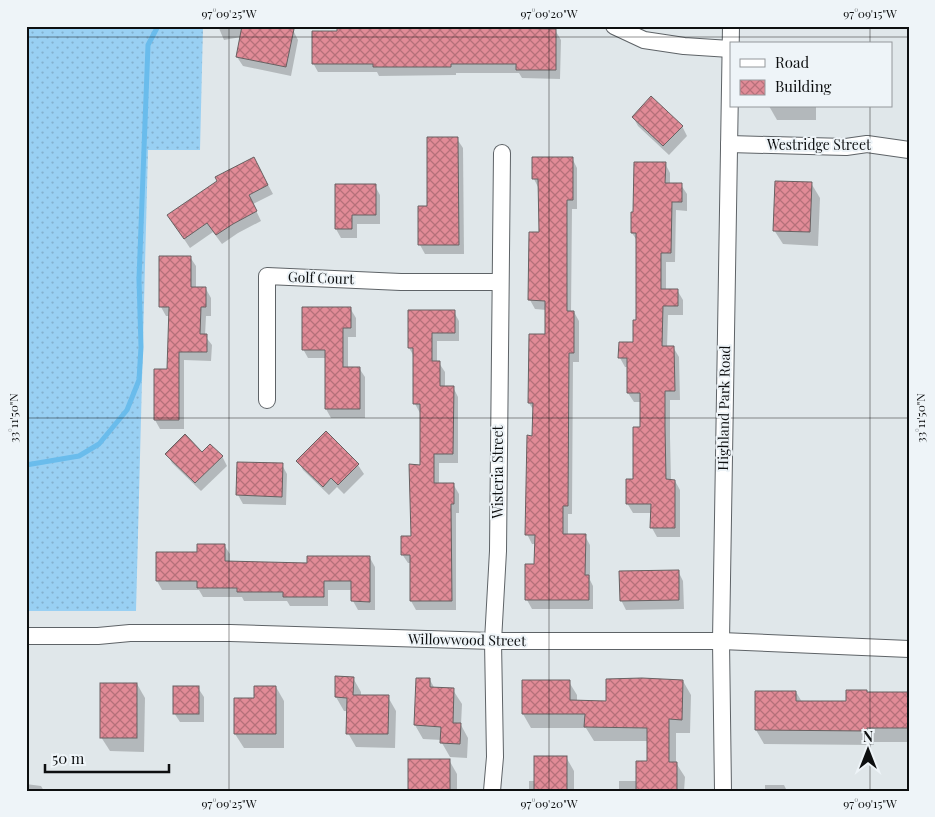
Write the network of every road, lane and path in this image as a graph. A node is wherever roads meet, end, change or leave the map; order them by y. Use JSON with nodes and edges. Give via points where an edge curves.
{"nodes":[{"id":1,"x":614,"y":26,"type":"edge"},
{"id":2,"x":731,"y":26,"type":"edge"},
{"id":3,"x":730,"y":42,"type":"edge"},
{"id":4,"x":730,"y":49,"type":"joint"},
{"id":5,"x":728,"y":144,"type":"junction"},
{"id":6,"x":909,"y":150,"type":"edge"},
{"id":7,"x":502,"y":152,"type":"dead end"},
{"id":8,"x":500,"y":282,"type":"junction"},
{"id":9,"x":266,"y":400,"type":"dead end"},
{"id":10,"x":26,"y":636,"type":"edge"},
{"id":11,"x":493,"y":641,"type":"junction"},
{"id":12,"x":721,"y":641,"type":"junction"},
{"id":13,"x":909,"y":649,"type":"edge"},
{"id":14,"x":492,"y":791,"type":"edge"},
{"id":15,"x":723,"y":791,"type":"edge"}],
"edges":[{"from":1,"to":4,"type":"street","via":[[644,40]]},
{"from":2,"to":3,"type":"street","name":"Highland Park Road"},
{"from":4,"to":5,"type":"street","name":"Highland Park Road"},
{"from":5,"to":6,"type":"street","name":"Westridge Street","via":[[846,147],[867,144]]},
{"from":5,"to":12,"type":"street","name":"Highland Park Road"},
{"from":7,"to":8,"type":"street","name":"Wisteria Street"},
{"from":8,"to":9,"type":"street","name":"Golf Court","via":[[400,282],[266,276]]},
{"from":8,"to":11,"type":"street","name":"Wisteria Street","via":[[498,551]]},
{"from":10,"to":11,"type":"street","name":"Willowwood Street","via":[[230,633]]},
{"from":11,"to":12,"type":"street","name":"Willowwood Street"},
{"from":11,"to":14,"type":"street","name":"Wisteria Street","via":[[495,757]]},
{"from":12,"to":13,"type":"street","name":"Willowwood Street"},
{"from":12,"to":15,"type":"street","name":"Highland Park Road"}]}
